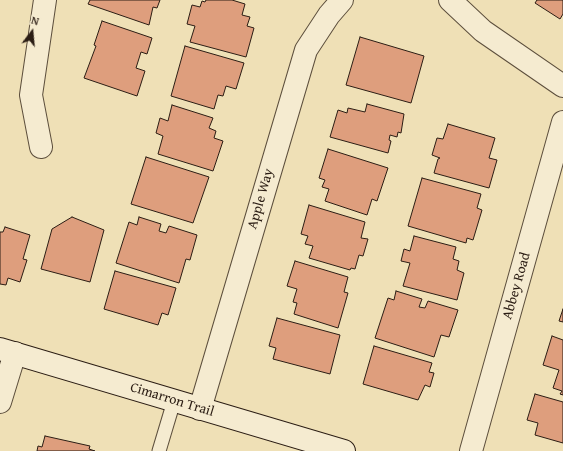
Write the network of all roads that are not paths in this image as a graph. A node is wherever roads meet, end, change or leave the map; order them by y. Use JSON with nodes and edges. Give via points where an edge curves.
{"nodes":[{"id":1,"x":45,"y":0,"type":"edge"},
{"id":2,"x":342,"y":0,"type":"edge"},
{"id":3,"x":450,"y":0,"type":"edge"},
{"id":4,"x":563,"y":86,"type":"edge"},
{"id":5,"x":563,"y":122,"type":"edge"},
{"id":6,"x":41,"y":147,"type":"dead end"},
{"id":7,"x":7,"y":351,"type":"edge"},
{"id":8,"x":174,"y":401,"type":"junction"},
{"id":9,"x":0,"y":402,"type":"edge"},
{"id":10,"x":200,"y":408,"type":"junction"},
{"id":11,"x":159,"y":451,"type":"edge"},
{"id":12,"x":341,"y":451,"type":"edge"},
{"id":13,"x":472,"y":451,"type":"edge"}],
"edges":[{"from":1,"to":6,"type":"street","via":[[31,95]]},
{"from":2,"to":10,"type":"street","name":"Apple Way","via":[[306,50]]},
{"from":3,"to":4,"type":"street","via":[[483,31]]},
{"from":5,"to":13,"type":"street","name":"Abbey Road"},
{"from":7,"to":8,"type":"street","name":"Cimarron Trail"},
{"from":7,"to":9,"type":"street"},
{"from":8,"to":10,"type":"street","name":"Cimarron Trail"},
{"from":8,"to":11,"type":"lane"},
{"from":10,"to":12,"type":"street","name":"Cimarron Trail"}]}
